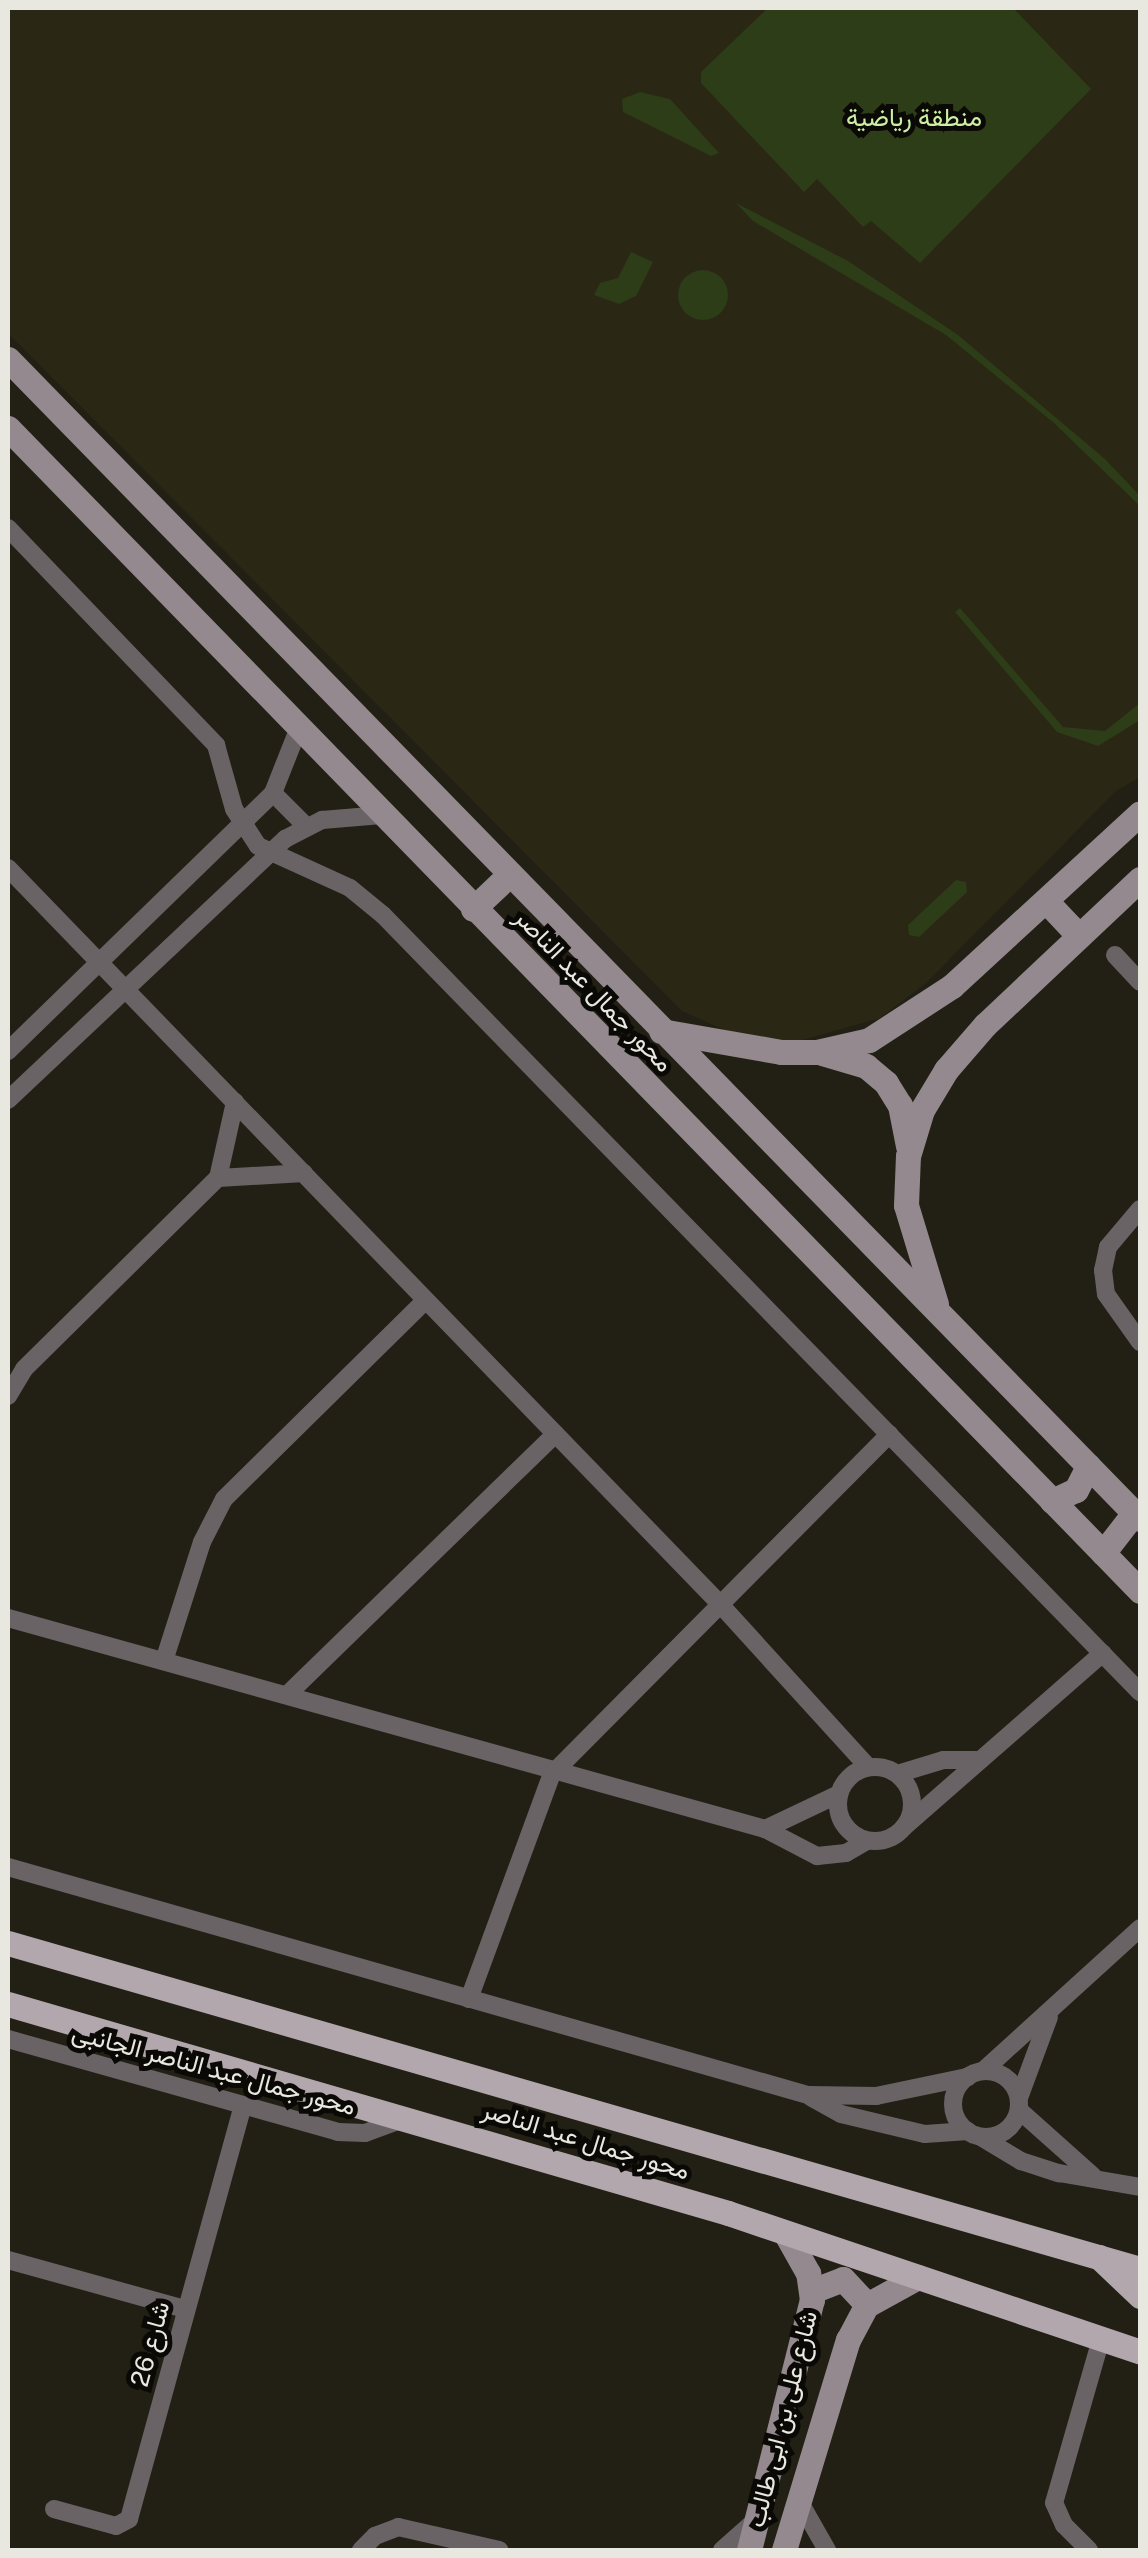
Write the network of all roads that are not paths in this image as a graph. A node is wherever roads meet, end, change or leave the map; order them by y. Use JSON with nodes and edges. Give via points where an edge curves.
{"nodes":[{"id":1,"x":8,"y":359,"type":"edge"},
{"id":2,"x":8,"y":428,"type":"edge"},
{"id":3,"x":8,"y":528,"type":"edge"},
{"id":4,"x":298,"y":730,"type":"junction"},
{"id":5,"x":273,"y":792,"type":"junction"},
{"id":6,"x":1140,"y":813,"type":"edge"},
{"id":7,"x":382,"y":815,"type":"junction"},
{"id":8,"x":242,"y":824,"type":"junction"},
{"id":9,"x":304,"y":825,"type":"junction"},
{"id":10,"x":268,"y":855,"type":"junction"},
{"id":11,"x":8,"y":868,"type":"edge"},
{"id":12,"x":510,"y":875,"type":"junction"},
{"id":13,"x":1140,"y":879,"type":"edge"},
{"id":14,"x":1046,"y":901,"type":"junction"},
{"id":15,"x":474,"y":909,"type":"junction"},
{"id":16,"x":1079,"y":936,"type":"junction"},
{"id":17,"x":1115,"y":955,"type":"dead end"},
{"id":18,"x":98,"y":960,"type":"junction"},
{"id":19,"x":1140,"y":982,"type":"edge"},
{"id":20,"x":124,"y":988,"type":"junction"},
{"id":21,"x":661,"y":1030,"type":"junction"},
{"id":22,"x":8,"y":1051,"type":"edge"},
{"id":23,"x":817,"y":1052,"type":"junction"},
{"id":24,"x":8,"y":1100,"type":"edge"},
{"id":25,"x":235,"y":1102,"type":"junction"},
{"id":26,"x":908,"y":1156,"type":"junction"},
{"id":27,"x":304,"y":1173,"type":"junction"},
{"id":28,"x":218,"y":1178,"type":"junction"},
{"id":29,"x":1140,"y":1209,"type":"edge"},
{"id":30,"x":425,"y":1301,"type":"junction"},
{"id":31,"x":939,"y":1314,"type":"junction"},
{"id":32,"x":1140,"y":1342,"type":"edge"},
{"id":33,"x":8,"y":1396,"type":"edge"},
{"id":34,"x":555,"y":1434,"type":"junction"},
{"id":35,"x":890,"y":1434,"type":"junction"},
{"id":36,"x":1088,"y":1466,"type":"junction"},
{"id":37,"x":1052,"y":1502,"type":"junction"},
{"id":38,"x":1138,"y":1511,"type":"edge"},
{"id":39,"x":1103,"y":1553,"type":"junction"},
{"id":40,"x":1140,"y":1591,"type":"edge"},
{"id":41,"x":719,"y":1603,"type":"junction"},
{"id":42,"x":8,"y":1618,"type":"edge"},
{"id":43,"x":1103,"y":1653,"type":"junction"},
{"id":44,"x":164,"y":1660,"type":"junction"},
{"id":45,"x":1140,"y":1692,"type":"edge"},
{"id":46,"x":288,"y":1694,"type":"junction"},
{"id":47,"x":976,"y":1760,"type":"junction"},
{"id":48,"x":868,"y":1767,"type":"junction"},
{"id":49,"x":552,"y":1774,"type":"junction"},
{"id":50,"x":897,"y":1774,"type":"junction"},
{"id":51,"x":838,"y":1794,"type":"junction"},
{"id":52,"x":904,"y":1827,"type":"junction"},
{"id":53,"x":765,"y":1828,"type":"junction"},
{"id":54,"x":867,"y":1840,"type":"junction"},
{"id":55,"x":8,"y":1867,"type":"edge"},
{"id":56,"x":1140,"y":1928,"type":"edge"},
{"id":57,"x":8,"y":1944,"type":"edge"},
{"id":58,"x":468,"y":1999,"type":"junction"},
{"id":59,"x":8,"y":2004,"type":"edge"},
{"id":60,"x":1049,"y":2017,"type":"junction"},
{"id":61,"x":8,"y":2040,"type":"edge"},
{"id":62,"x":975,"y":2074,"type":"junction"},
{"id":63,"x":808,"y":2095,"type":"junction"},
{"id":64,"x":1019,"y":2104,"type":"junction"},
{"id":65,"x":243,"y":2106,"type":"junction"},
{"id":66,"x":408,"y":2118,"type":"junction"},
{"id":67,"x":974,"y":2134,"type":"junction"},
{"id":68,"x":1097,"y":2179,"type":"junction"},
{"id":69,"x":1140,"y":2186,"type":"edge"},
{"id":70,"x":786,"y":2234,"type":"junction"},
{"id":71,"x":1099,"y":2258,"type":"junction"},
{"id":72,"x":8,"y":2260,"type":"edge"},
{"id":73,"x":1140,"y":2269,"type":"edge"},
{"id":74,"x":918,"y":2277,"type":"junction"},
{"id":75,"x":812,"y":2291,"type":"junction"},
{"id":76,"x":1140,"y":2296,"type":"edge"},
{"id":77,"x":866,"y":2305,"type":"junction"},
{"id":78,"x":185,"y":2309,"type":"junction"},
{"id":79,"x":1130,"y":2346,"type":"edge"},
{"id":80,"x":798,"y":2498,"type":"junction"},
{"id":81,"x":54,"y":2509,"type":"dead end"},
{"id":82,"x":757,"y":2519,"type":"junction"},
{"id":83,"x":361,"y":2550,"type":"edge"},
{"id":84,"x":499,"y":2550,"type":"edge"},
{"id":85,"x":722,"y":2550,"type":"edge"},
{"id":86,"x":749,"y":2550,"type":"edge"},
{"id":87,"x":784,"y":2550,"type":"edge"},
{"id":88,"x":826,"y":2550,"type":"edge"},
{"id":89,"x":1089,"y":2550,"type":"edge"}],
"edges":[{"from":1,"to":12,"type":"main road","name":"محور جمال عبد الناصر"},
{"from":2,"to":4,"type":"main road","name":"محور جمال عبد الناصر"},
{"from":3,"to":8,"type":"street","via":[[216,745]]},
{"from":4,"to":5,"type":"street"},
{"from":4,"to":7,"type":"main road","name":"محور جمال عبد الناصر"},
{"from":5,"to":8,"type":"street"},
{"from":5,"to":9,"type":"street"},
{"from":6,"to":14,"type":"main road"},
{"from":7,"to":9,"type":"street"},
{"from":7,"to":15,"type":"main road","name":"محور جمال عبد الناصر"},
{"from":8,"to":10,"type":"street"},
{"from":8,"to":18,"type":"street"},
{"from":9,"to":10,"type":"street"},
{"from":10,"to":20,"type":"street"},
{"from":10,"to":35,"type":"street","via":[[335,880],[383,916]]},
{"from":11,"to":18,"type":"street"},
{"from":12,"to":15,"type":"main road"},
{"from":12,"to":21,"type":"main road","name":"محور جمال عبد الناصر"},
{"from":13,"to":16,"type":"main road"},
{"from":14,"to":16,"type":"main road"},
{"from":14,"to":23,"type":"main road","via":[[906,1021],[869,1040]]},
{"from":15,"to":37,"type":"main road","name":"محور جمال عبد الناصر"},
{"from":16,"to":26,"type":"main road","via":[[946,1070],[922,1110]]},
{"from":17,"to":19,"type":"street"},
{"from":18,"to":20,"type":"street"},
{"from":18,"to":22,"type":"street"},
{"from":20,"to":24,"type":"street"},
{"from":20,"to":25,"type":"street"},
{"from":21,"to":23,"type":"main road","via":[[751,1049]]},
{"from":21,"to":31,"type":"main road","name":"محور جمال عبد الناصر"},
{"from":23,"to":26,"type":"main road","via":[[866,1066],[886,1083],[900,1105]]},
{"from":25,"to":27,"type":"street"},
{"from":25,"to":28,"type":"street"},
{"from":26,"to":31,"type":"main road","via":[[908,1215]]},
{"from":27,"to":28,"type":"street"},
{"from":27,"to":30,"type":"street"},
{"from":28,"to":33,"type":"street","via":[[24,1369]]},
{"from":29,"to":32,"type":"street","via":[[1108,1247],[1103,1270],[1106,1294]]},
{"from":30,"to":34,"type":"street"},
{"from":30,"to":44,"type":"street","via":[[224,1499],[202,1542]]},
{"from":31,"to":36,"type":"main road","name":"محور جمال عبد الناصر"},
{"from":34,"to":41,"type":"street"},
{"from":34,"to":46,"type":"street"},
{"from":35,"to":41,"type":"street"},
{"from":35,"to":43,"type":"street"},
{"from":36,"to":37,"type":"main road","via":[[1076,1490]]},
{"from":36,"to":38,"type":"main road","name":"محور جمال عبد الناصر"},
{"from":37,"to":39,"type":"main road","name":"محور جمال عبد الناصر"},
{"from":38,"to":39,"type":"main road"},
{"from":39,"to":40,"type":"main road","name":"محور جمال عبد الناصر"},
{"from":41,"to":48,"type":"street"},
{"from":41,"to":49,"type":"street"},
{"from":42,"to":44,"type":"street"},
{"from":43,"to":45,"type":"street"},
{"from":43,"to":47,"type":"street"},
{"from":44,"to":46,"type":"street"},
{"from":46,"to":49,"type":"street"},
{"from":47,"to":50,"type":"street","via":[[943,1760]]},
{"from":47,"to":52,"type":"street","via":[[942,1800]]},
{"from":48,"to":50,"type":"street"},
{"from":48,"to":51,"type":"street","via":[[844,1781]]},
{"from":49,"to":53,"type":"street"},
{"from":49,"to":58,"type":"street"},
{"from":50,"to":52,"type":"street","via":[[912,1799]]},
{"from":51,"to":53,"type":"street"},
{"from":51,"to":54,"type":"street","via":[[843,1823]]},
{"from":52,"to":54,"type":"street"},
{"from":53,"to":54,"type":"street","via":[[817,1856],[846,1853]]},
{"from":55,"to":58,"type":"street"},
{"from":56,"to":60,"type":"street"},
{"from":57,"to":71,"type":"main road","name":"محور جمال عبد الناصر"},
{"from":58,"to":63,"type":"street"},
{"from":59,"to":66,"type":"main road","name":"محور جمال عبد الناصر"},
{"from":60,"to":62,"type":"street"},
{"from":60,"to":64,"type":"street"},
{"from":61,"to":65,"type":"street","name":"محور جمال عبد الناصر الجانبى"},
{"from":62,"to":63,"type":"street","via":[[876,2096]]},
{"from":62,"to":64,"type":"street","via":[[1006,2078]]},
{"from":62,"to":67,"type":"street","via":[[954,2098]]},
{"from":63,"to":67,"type":"street","via":[[841,2114],[925,2134]]},
{"from":64,"to":67,"type":"street","via":[[1005,2132]]},
{"from":64,"to":68,"type":"street"},
{"from":65,"to":66,"type":"street","name":"محور جمال عبد الناصر الجانبى","via":[[352,2134]]},
{"from":65,"to":78,"type":"street","name":"شارع 26"},
{"from":66,"to":70,"type":"main road","name":"محور جمال عبد الناصر"},
{"from":67,"to":68,"type":"street","via":[[1021,2161]]},
{"from":68,"to":69,"type":"street"},
{"from":70,"to":74,"type":"main road","name":"محور جمال عبد الناصر"},
{"from":70,"to":75,"type":"main road","name":"شارع على بن ابى طالب"},
{"from":71,"to":73,"type":"main road","name":"محور جمال عبد الناصر"},
{"from":71,"to":76,"type":"main road"},
{"from":72,"to":78,"type":"street"},
{"from":74,"to":77,"type":"main road"},
{"from":74,"to":79,"type":"main road","name":"محور جمال عبد الناصر"},
{"from":75,"to":77,"type":"main road","via":[[843,2280]]},
{"from":75,"to":82,"type":"main road","name":"شارع على بن ابى طالب"},
{"from":77,"to":80,"type":"main road","name":"شارع على بن ابى طالب","via":[[829,2389]]},
{"from":78,"to":81,"type":"street","name":"شارع 26","via":[[129,2520],[116,2526]]},
{"from":79,"to":89,"type":"street","via":[[1054,2503]]},
{"from":80,"to":87,"type":"main road","name":"شارع على بن ابى طالب"},
{"from":80,"to":88,"type":"street"},
{"from":82,"to":85,"type":"street"},
{"from":82,"to":86,"type":"main road","name":"شارع على بن ابى طالب"},
{"from":83,"to":84,"type":"street","via":[[398,2527]]}]}
